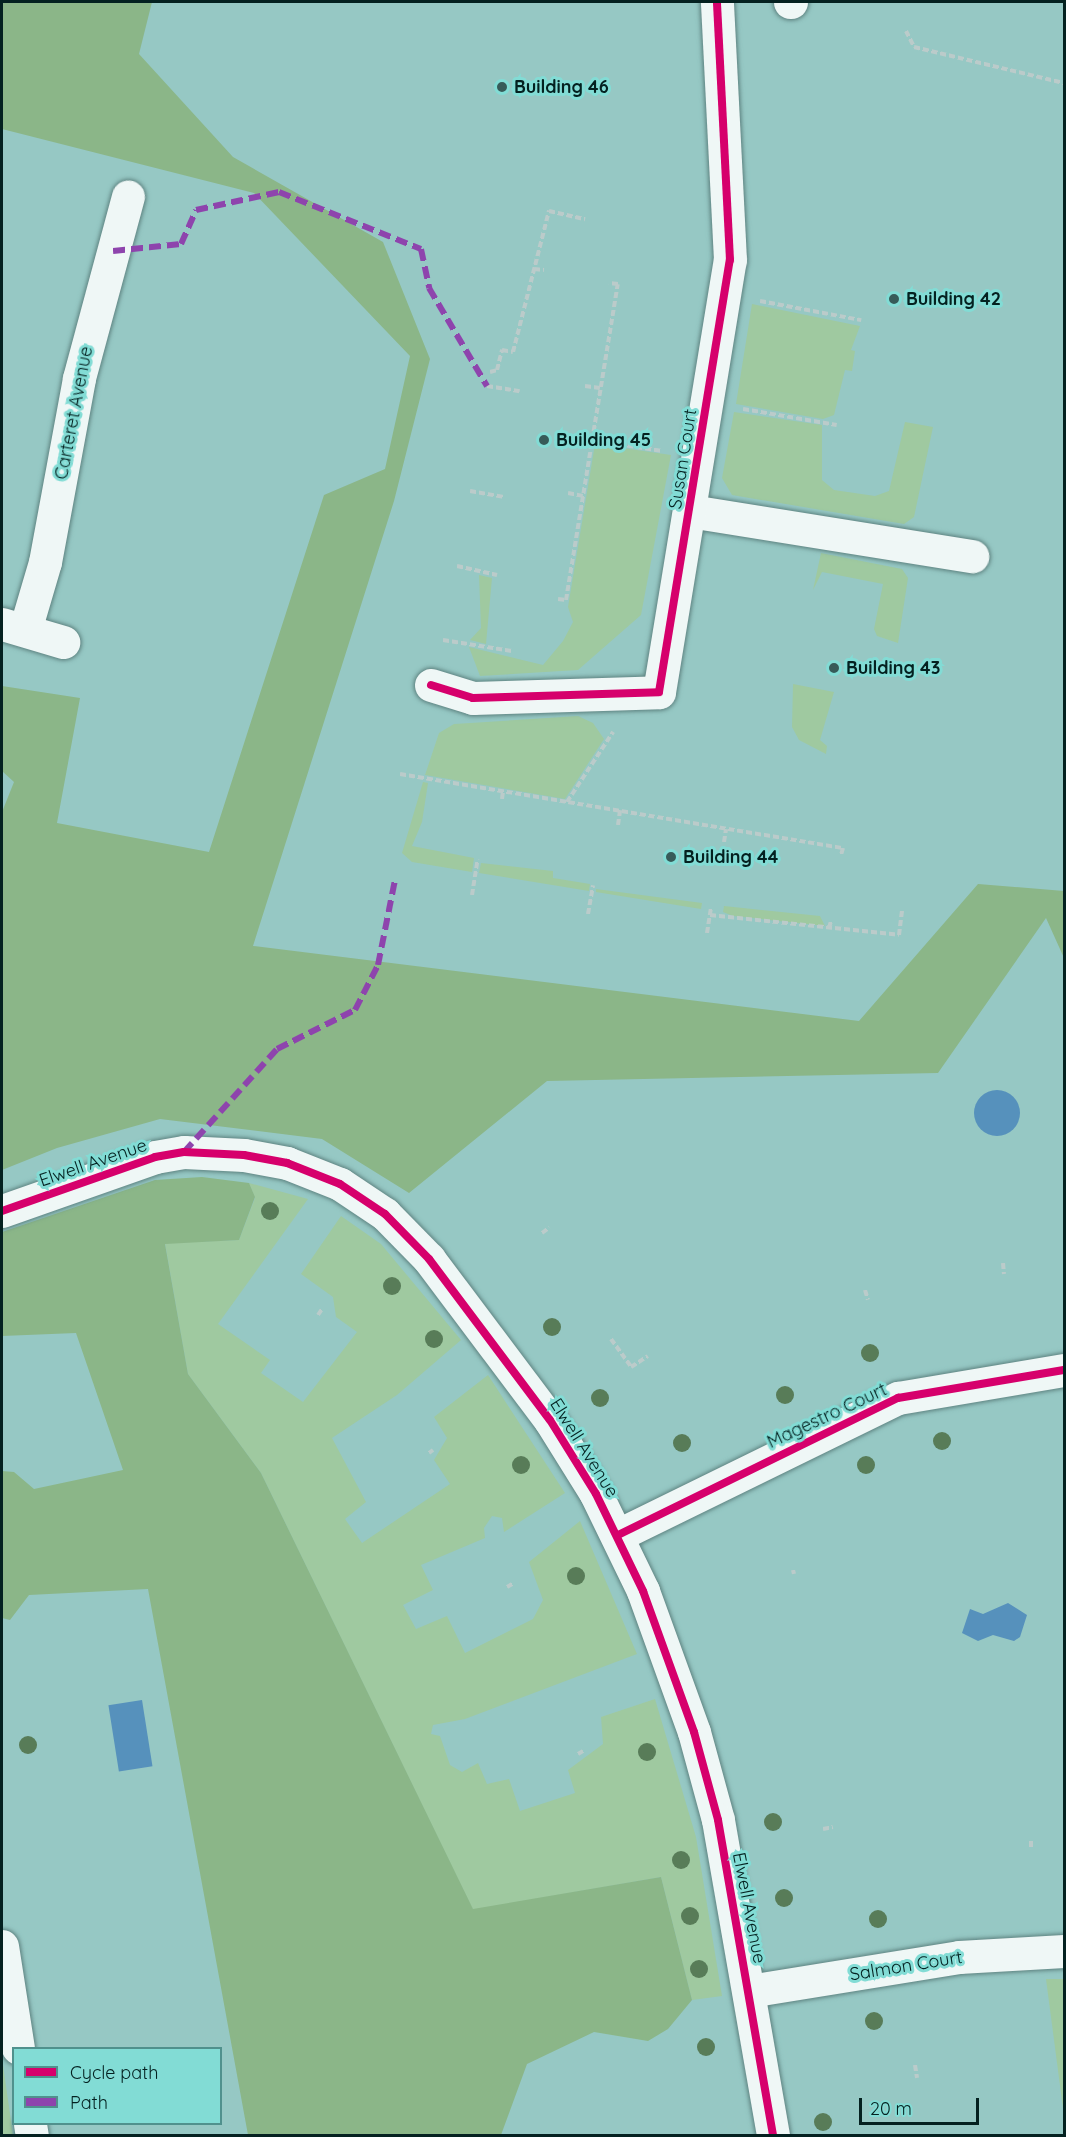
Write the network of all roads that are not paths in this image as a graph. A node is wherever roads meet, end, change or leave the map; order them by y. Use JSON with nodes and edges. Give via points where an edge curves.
{"nodes":[{"id":1,"x":717,"y":2,"type":"edge"},
{"id":2,"x":128,"y":197,"type":"dead end"},
{"id":3,"x":690,"y":511,"type":"junction"},
{"id":4,"x":972,"y":556,"type":"dead end"},
{"id":5,"x":13,"y":627,"type":"edge"},
{"id":6,"x":63,"y":642,"type":"dead end"},
{"id":7,"x":432,"y":685,"type":"dead end"},
{"id":8,"x":2,"y":1211,"type":"edge"},
{"id":9,"x":1065,"y":1371,"type":"edge"},
{"id":10,"x":618,"y":1535,"type":"junction"},
{"id":11,"x":1065,"y":1951,"type":"edge"},
{"id":12,"x":2,"y":1960,"type":"edge"},
{"id":13,"x":749,"y":1992,"type":"junction"},
{"id":14,"x":18,"y":2047,"type":"edge"},
{"id":15,"x":773,"y":2136,"type":"edge"}],
"edges":[{"from":1,"to":3,"type":"street","name":"Susan Court","via":[[730,215],[724,295]]},
{"from":2,"to":5,"type":"street","name":"Carteret Avenue","via":[[79,378],[45,562]]},
{"from":3,"to":4,"type":"street"},
{"from":3,"to":7,"type":"street","name":"Susan Court","via":[[659,692],[473,698]]},
{"from":5,"to":6,"type":"street"},
{"from":8,"to":10,"type":"street","name":"Elwell Avenue","via":[[113,1170],[184,1152],[286,1163],[340,1184],[391,1220],[454,1289],[550,1420]]},
{"from":9,"to":10,"type":"street","name":"Magestro Court","via":[[898,1398]]},
{"from":10,"to":13,"type":"street","name":"Elwell Avenue","via":[[694,1732],[718,1820]]},
{"from":11,"to":13,"type":"street","name":"Salmon Court","via":[[959,1957]]},
{"from":12,"to":14,"type":"street"},
{"from":13,"to":15,"type":"street","name":"Elwell Avenue"}]}
